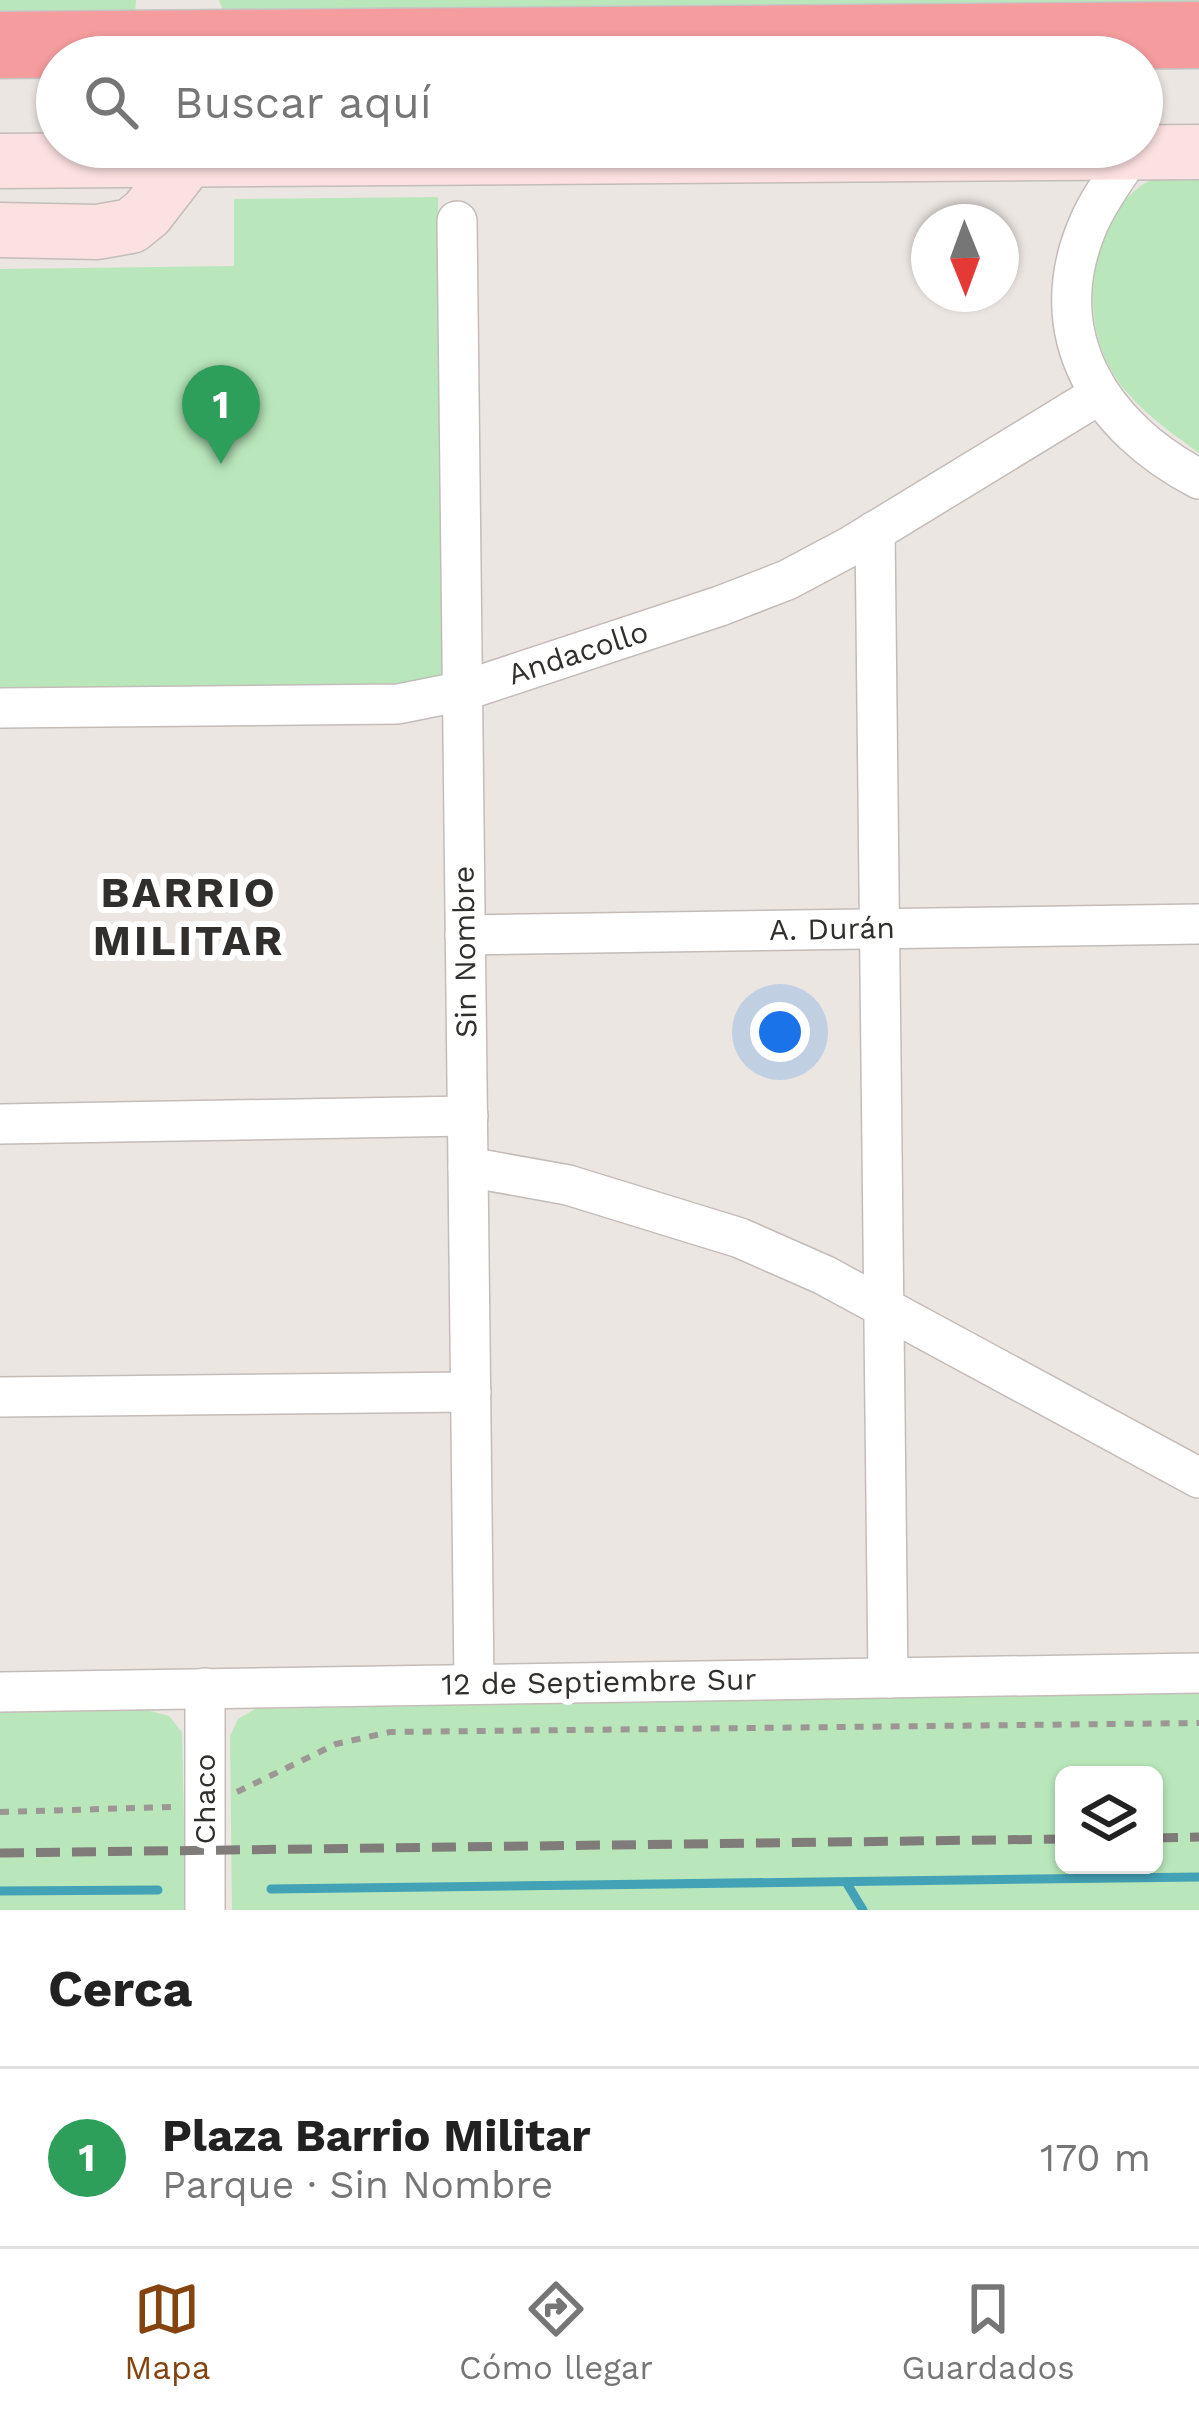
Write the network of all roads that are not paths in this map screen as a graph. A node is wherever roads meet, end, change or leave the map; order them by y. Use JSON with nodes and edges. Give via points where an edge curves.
{"nodes":[{"id":1,"x":189,"y":33,"type":"edge"},
{"id":2,"x":1199,"y":34,"type":"edge"},
{"id":3,"x":137,"y":36,"type":"edge"},
{"id":4,"x":36,"y":42,"type":"edge"},
{"id":5,"x":0,"y":44,"type":"edge"},
{"id":6,"x":1163,"y":72,"type":"edge"},
{"id":7,"x":1199,"y":72,"type":"edge"},
{"id":8,"x":0,"y":82,"type":"edge"},
{"id":9,"x":36,"y":82,"type":"edge"},
{"id":10,"x":1199,"y":152,"type":"edge"},
{"id":11,"x":1163,"y":153,"type":"edge"},
{"id":12,"x":36,"y":159,"type":"edge"},
{"id":13,"x":0,"y":161,"type":"edge"},
{"id":14,"x":178,"y":168,"type":"edge"},
{"id":15,"x":1123,"y":168,"type":"edge"},
{"id":16,"x":457,"y":221,"type":"dead end"},
{"id":17,"x":2,"y":230,"type":"edge"},
{"id":18,"x":1100,"y":394,"type":"junction"},
{"id":19,"x":1199,"y":479,"type":"edge"},
{"id":20,"x":875,"y":531,"type":"junction"},
{"id":21,"x":463,"y":691,"type":"junction"},
{"id":22,"x":0,"y":708,"type":"edge"},
{"id":23,"x":1199,"y":924,"type":"edge"},
{"id":24,"x":879,"y":928,"type":"junction"},
{"id":25,"x":465,"y":934,"type":"junction"},
{"id":26,"x":467,"y":1116,"type":"junction"},
{"id":27,"x":0,"y":1124,"type":"edge"},
{"id":28,"x":468,"y":1167,"type":"junction"},
{"id":29,"x":884,"y":1307,"type":"junction"},
{"id":30,"x":471,"y":1392,"type":"junction"},
{"id":31,"x":0,"y":1397,"type":"edge"},
{"id":32,"x":1199,"y":1478,"type":"edge"},
{"id":33,"x":1199,"y":1673,"type":"edge"},
{"id":34,"x":888,"y":1678,"type":"junction"},
{"id":35,"x":474,"y":1684,"type":"junction"},
{"id":36,"x":205,"y":1688,"type":"junction"},
{"id":37,"x":0,"y":1692,"type":"edge"},
{"id":38,"x":205,"y":1910,"type":"edge"}],
"edges":[{"from":1,"to":2,"type":"highway"},
{"from":1,"to":3,"type":"highway"},
{"from":4,"to":5,"type":"highway"},
{"from":6,"to":7,"type":"highway"},
{"from":8,"to":9,"type":"highway"},
{"from":10,"to":11,"type":"street"},
{"from":12,"to":13,"type":"street"},
{"from":14,"to":17,"type":"street","via":[[147,213],[121,230]]},
{"from":15,"to":18,"type":"street","via":[[1088,225],[1073,288],[1079,353]]},
{"from":16,"to":21,"type":"street","name":"Sin Nombre"},
{"from":18,"to":19,"type":"street","via":[[1136,438]]},
{"from":18,"to":20,"type":"street","name":"Andacollo"},
{"from":20,"to":21,"type":"street","name":"Andacollo","via":[[754,594]]},
{"from":20,"to":24,"type":"street"},
{"from":21,"to":22,"type":"street","name":"Andacollo","via":[[398,704]]},
{"from":21,"to":25,"type":"street","name":"Sin Nombre"},
{"from":23,"to":24,"type":"street","name":"A. Durán"},
{"from":24,"to":25,"type":"street","name":"A. Durán"},
{"from":24,"to":29,"type":"street"},
{"from":25,"to":26,"type":"street","name":"Sin Nombre"},
{"from":26,"to":27,"type":"street"},
{"from":26,"to":28,"type":"street","name":"Sin Nombre"},
{"from":28,"to":29,"type":"street","via":[[542,1178],[740,1238]]},
{"from":28,"to":30,"type":"street","name":"Sin Nombre"},
{"from":29,"to":32,"type":"street"},
{"from":29,"to":34,"type":"street"},
{"from":30,"to":31,"type":"street"},
{"from":30,"to":35,"type":"street","name":"Sin Nombre"},
{"from":33,"to":34,"type":"street","name":"12 de Septiembre Sur"},
{"from":34,"to":35,"type":"street","name":"12 de Septiembre Sur"},
{"from":35,"to":36,"type":"street","name":"12 de Septiembre Sur"},
{"from":36,"to":37,"type":"street","name":"12 de Septiembre Sur"},
{"from":36,"to":38,"type":"street","name":"Chaco"}]}
